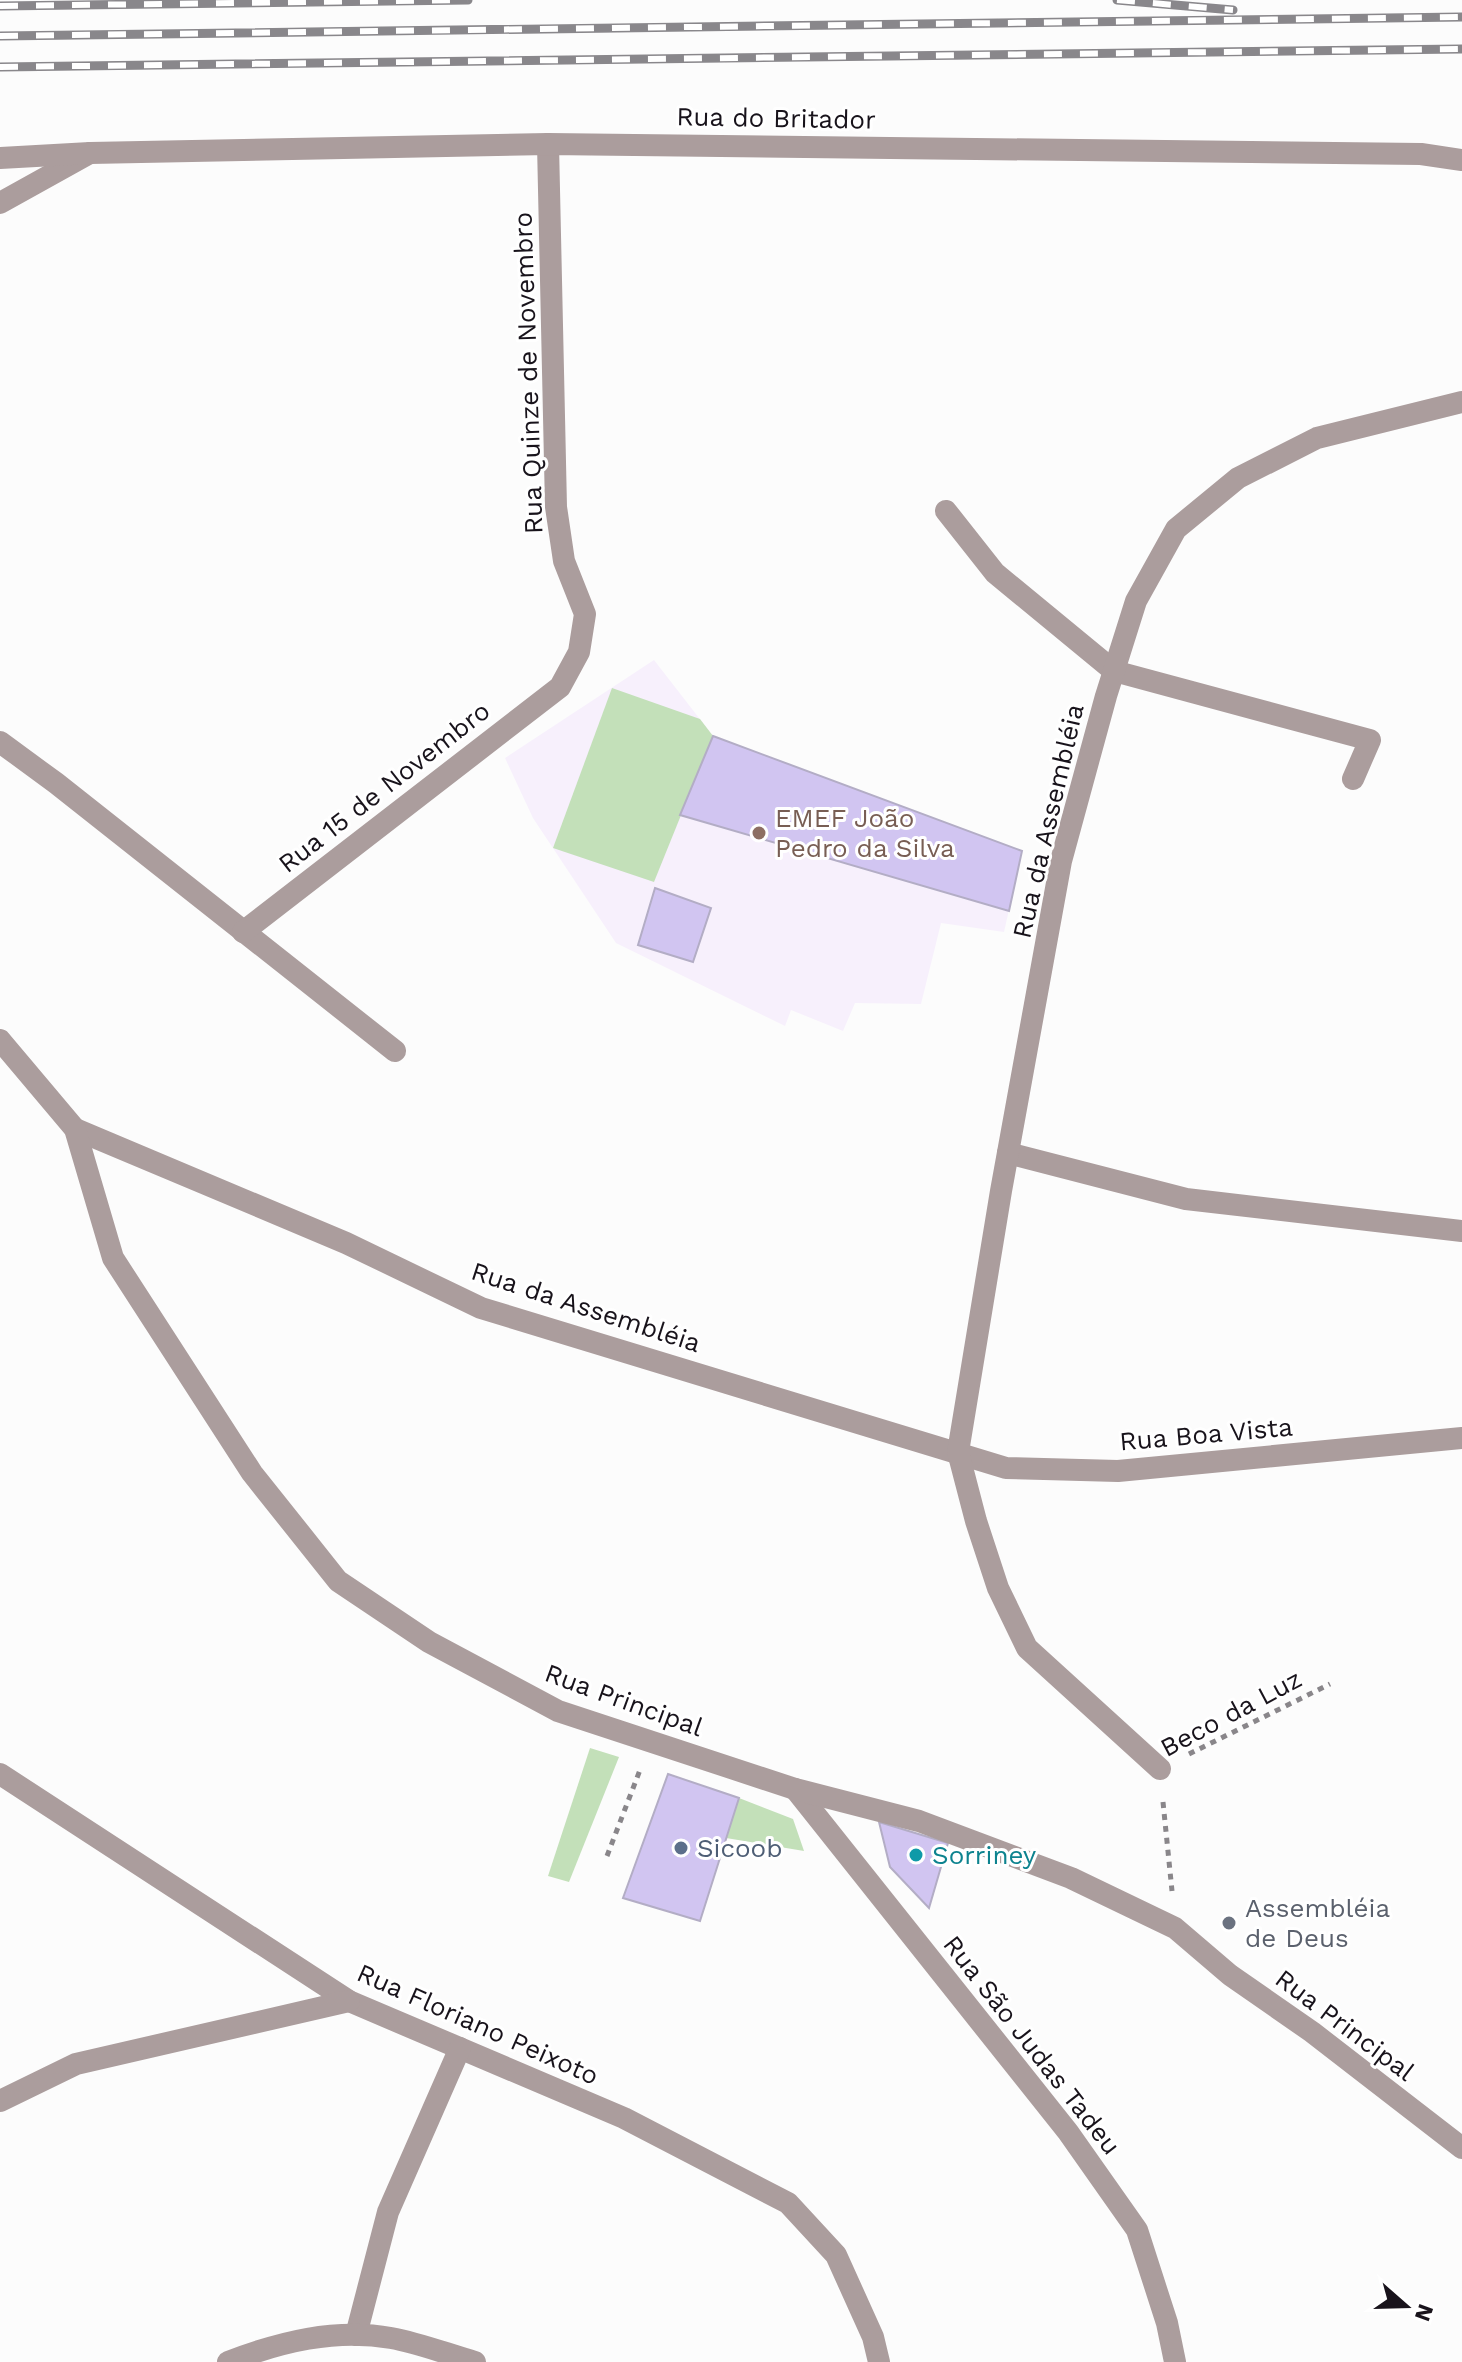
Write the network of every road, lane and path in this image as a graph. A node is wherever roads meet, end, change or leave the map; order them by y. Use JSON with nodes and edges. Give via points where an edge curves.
{"nodes":[{"id":1,"x":548,"y":144,"type":"junction"},
{"id":2,"x":90,"y":153,"type":"junction"},
{"id":3,"x":0,"y":158,"type":"edge"},
{"id":4,"x":1462,"y":160,"type":"edge"},
{"id":5,"x":0,"y":203,"type":"edge"},
{"id":6,"x":1462,"y":402,"type":"edge"},
{"id":7,"x":946,"y":511,"type":"dead end"},
{"id":8,"x":1114,"y":671,"type":"junction"},
{"id":9,"x":560,"y":687,"type":"joint"},
{"id":10,"x":0,"y":742,"type":"edge"},
{"id":11,"x":1353,"y":779,"type":"dead end"},
{"id":12,"x":243,"y":932,"type":"junction"},
{"id":13,"x":0,"y":1040,"type":"edge"},
{"id":14,"x":395,"y":1051,"type":"dead end"},
{"id":15,"x":75,"y":1129,"type":"junction"},
{"id":16,"x":1008,"y":1153,"type":"junction"},
{"id":17,"x":1462,"y":1231,"type":"edge"},
{"id":18,"x":1462,"y":1438,"type":"edge"},
{"id":19,"x":958,"y":1452,"type":"junction"},
{"id":20,"x":1330,"y":1684,"type":"dead end"},
{"id":21,"x":642,"y":1765,"type":"dead end"},
{"id":22,"x":1160,"y":1769,"type":"junction"},
{"id":23,"x":0,"y":1774,"type":"edge"},
{"id":24,"x":795,"y":1789,"type":"junction"},
{"id":25,"x":607,"y":1856,"type":"dead end"},
{"id":26,"x":1175,"y":1928,"type":"junction"},
{"id":27,"x":349,"y":2001,"type":"junction"},
{"id":28,"x":460,"y":2048,"type":"junction"},
{"id":29,"x":0,"y":2101,"type":"edge"},
{"id":30,"x":1462,"y":2148,"type":"edge"},
{"id":31,"x":356,"y":2335,"type":"junction"},
{"id":32,"x":228,"y":2362,"type":"edge"},
{"id":33,"x":475,"y":2362,"type":"edge"},
{"id":34,"x":879,"y":2362,"type":"edge"},
{"id":35,"x":1175,"y":2362,"type":"edge"}],
"edges":[{"from":1,"to":2,"type":"street","name":"Rua do Britador"},
{"from":1,"to":4,"type":"street","name":"Rua do Britador","via":[[1421,154]]},
{"from":1,"to":9,"type":"street","name":"Rua Quinze de Novembro","via":[[556,507],[564,561],[585,614],[579,652]]},
{"from":2,"to":3,"type":"street","name":"Rua do Britador"},
{"from":2,"to":5,"type":"street","name":"Rua do Britador"},
{"from":6,"to":8,"type":"street","name":"Rua da Assembléia","via":[[1317,438],[1238,478],[1176,529],[1136,601]]},
{"from":7,"to":8,"type":"street","via":[[995,573]]},
{"from":8,"to":11,"type":"street","via":[[1370,740]]},
{"from":8,"to":16,"type":"street","name":"Rua da Assembléia","via":[[1061,861]]},
{"from":9,"to":12,"type":"street","name":"Rua 15 de Novembro"},
{"from":10,"to":12,"type":"street"},
{"from":12,"to":14,"type":"street"},
{"from":13,"to":15,"type":"street","name":"Rua Principal"},
{"from":15,"to":19,"type":"street","name":"Rua da Assembléia","via":[[346,1243],[481,1308]]},
{"from":15,"to":24,"type":"street","name":"Rua Principal","via":[[113,1258],[252,1473],[338,1581],[429,1642],[558,1711]]},
{"from":16,"to":17,"type":"street","via":[[1186,1199]]},
{"from":16,"to":19,"type":"street","name":"Rua da Assembléia"},
{"from":18,"to":19,"type":"street","name":"Rua Boa Vista","via":[[1118,1471],[1006,1468]]},
{"from":19,"to":22,"type":"street","name":"Rua da Assembléia","via":[[998,1588],[1027,1648]]},
{"from":20,"to":22,"type":"path","name":"Beco da Luz"},
{"from":21,"to":25,"type":"path"},
{"from":22,"to":26,"type":"path","name":"Beco da Luz"},
{"from":23,"to":27,"type":"street","name":"Rua Floriano Peixoto"},
{"from":24,"to":26,"type":"street","name":"Rua Principal","via":[[933,1826],[1071,1878]]},
{"from":24,"to":35,"type":"street","name":"Rua São Judas Tadeu","via":[[1068,2132],[1137,2230]]},
{"from":26,"to":30,"type":"street","name":"Rua Principal"},
{"from":27,"to":28,"type":"street","name":"Rua Floriano Peixoto"},
{"from":27,"to":29,"type":"street","via":[[76,2064]]},
{"from":28,"to":31,"type":"street","via":[[388,2212]]},
{"from":28,"to":34,"type":"street","name":"Rua Floriano Peixoto","via":[[624,2118],[788,2203],[836,2255]]},
{"from":31,"to":32,"type":"street","via":[[312,2336]]},
{"from":31,"to":33,"type":"street","via":[[392,2338]]}]}
